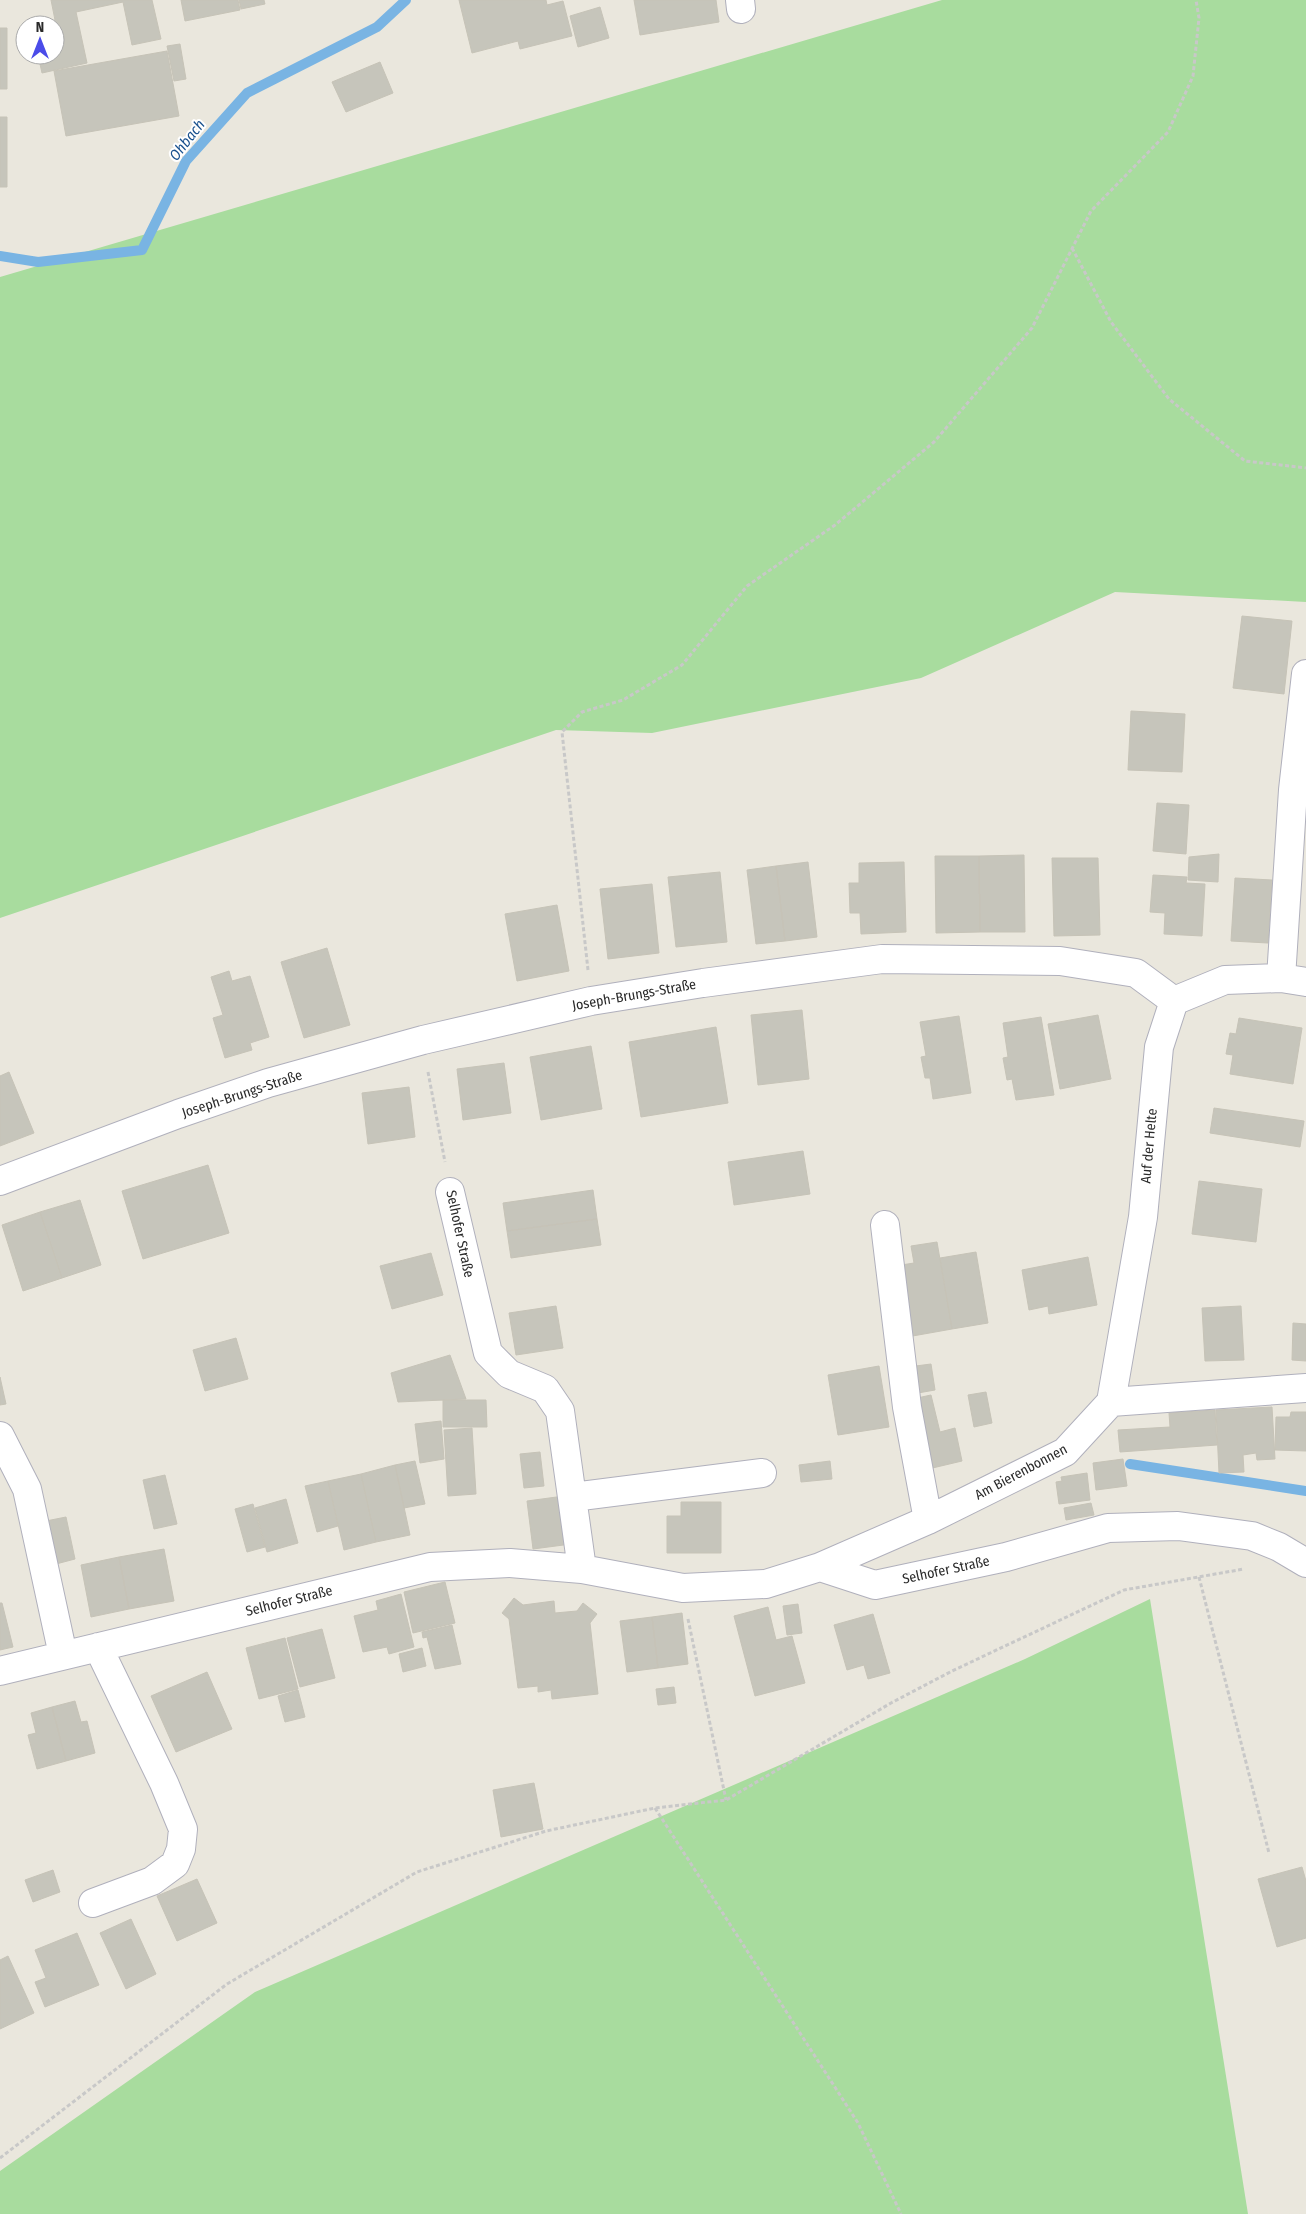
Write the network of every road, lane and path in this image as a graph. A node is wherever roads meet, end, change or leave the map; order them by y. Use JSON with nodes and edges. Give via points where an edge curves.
{"nodes":[{"id":1,"x":1196,"y":0,"type":"edge"},
{"id":2,"x":1072,"y":248,"type":"junction"},
{"id":3,"x":1306,"y":468,"type":"edge"},
{"id":4,"x":1306,"y":674,"type":"edge"},
{"id":5,"x":1293,"y":980,"type":"edge"},
{"id":6,"x":591,"y":1001,"type":"junction"},
{"id":7,"x":1174,"y":1001,"type":"junction"},
{"id":8,"x":423,"y":1040,"type":"junction"},
{"id":9,"x":0,"y":1181,"type":"edge"},
{"id":10,"x":450,"y":1192,"type":"joint"},
{"id":11,"x":885,"y":1225,"type":"dead end"},
{"id":12,"x":1306,"y":1388,"type":"edge"},
{"id":13,"x":1111,"y":1402,"type":"junction"},
{"id":14,"x":0,"y":1436,"type":"edge"},
{"id":15,"x":762,"y":1473,"type":"dead end"},
{"id":16,"x":573,"y":1497,"type":"junction"},
{"id":17,"x":928,"y":1520,"type":"junction"},
{"id":18,"x":1279,"y":1547,"type":"junction"},
{"id":19,"x":1306,"y":1563,"type":"edge"},
{"id":20,"x":820,"y":1567,"type":"junction"},
{"id":21,"x":582,"y":1569,"type":"junction"},
{"id":22,"x":1199,"y":1577,"type":"junction"},
{"id":23,"x":683,"y":1588,"type":"junction"},
{"id":24,"x":98,"y":1647,"type":"junction"},
{"id":25,"x":63,"y":1655,"type":"junction"},
{"id":26,"x":0,"y":1671,"type":"edge"},
{"id":27,"x":726,"y":1800,"type":"junction"},
{"id":28,"x":655,"y":1808,"type":"junction"},
{"id":29,"x":1269,"y":1853,"type":"dead end"},
{"id":30,"x":93,"y":1903,"type":"dead end"},
{"id":31,"x":0,"y":2158,"type":"edge"},
{"id":32,"x":901,"y":2214,"type":"edge"}],
"edges":[{"from":1,"to":2,"type":"path","via":[[1199,18],[1193,76],[1168,132],[1091,211]]},
{"from":2,"to":3,"type":"path","via":[[1111,322],[1169,399],[1245,461]]},
{"from":2,"to":6,"type":"path","via":[[1032,328],[934,442],[835,525],[747,586],[682,665],[623,700],[582,712],[562,732]]},
{"from":4,"to":5,"type":"street","via":[[1293,790]]},
{"from":5,"to":7,"type":"street","via":[[1225,980]]},
{"from":6,"to":7,"type":"street","name":"Joseph-Brungs-Straße","via":[[892,959],[1060,961],[1136,973]]},
{"from":6,"to":8,"type":"street","name":"Joseph-Brungs-Straße"},
{"from":7,"to":13,"type":"street","name":"Auf der Helte","via":[[1159,1047],[1143,1217]]},
{"from":8,"to":9,"type":"street","name":"Joseph-Brungs-Straße","via":[[268,1084]]},
{"from":8,"to":10,"type":"path","name":"Selhofer Straße"},
{"from":10,"to":16,"type":"street","name":"Selhofer Straße","via":[[488,1352],[509,1374],[545,1389],[560,1411]]},
{"from":11,"to":17,"type":"street","via":[[907,1407]]},
{"from":12,"to":13,"type":"street"},
{"from":13,"to":17,"type":"street","name":"Am Bierenbonnen","via":[[1065,1452]]},
{"from":14,"to":25,"type":"street","via":[[27,1489]]},
{"from":15,"to":16,"type":"street"},
{"from":16,"to":21,"type":"street","name":"Selhofer Straße"},
{"from":17,"to":20,"type":"street","name":"Am Bierenbonnen"},
{"from":18,"to":19,"type":"street","name":"Selhofer Straße"},
{"from":18,"to":20,"type":"street","name":"Selhofer Straße","via":[[1252,1536],[1178,1526],[1108,1528],[1006,1557],[875,1585]]},
{"from":18,"to":22,"type":"path","via":[[1254,1567]]},
{"from":20,"to":23,"type":"street","name":"Selhofer Straße","via":[[766,1584]]},
{"from":21,"to":23,"type":"street","name":"Selhofer Straße"},
{"from":21,"to":24,"type":"street","name":"Selhofer Straße","via":[[510,1563],[430,1567]]},
{"from":22,"to":27,"type":"path","via":[[1124,1590],[952,1671]]},
{"from":22,"to":29,"type":"path"},
{"from":23,"to":27,"type":"path"},
{"from":24,"to":25,"type":"street","name":"Selhofer Straße"},
{"from":24,"to":30,"type":"street","via":[[164,1783],[182,1829],[181,1849],[175,1864],[152,1881]]},
{"from":25,"to":26,"type":"street","name":"Selhofer Straße"},
{"from":27,"to":28,"type":"path"},
{"from":28,"to":31,"type":"path","via":[[546,1831],[417,1872],[228,1984]]},
{"from":28,"to":32,"type":"path","via":[[858,2123]]}]}
